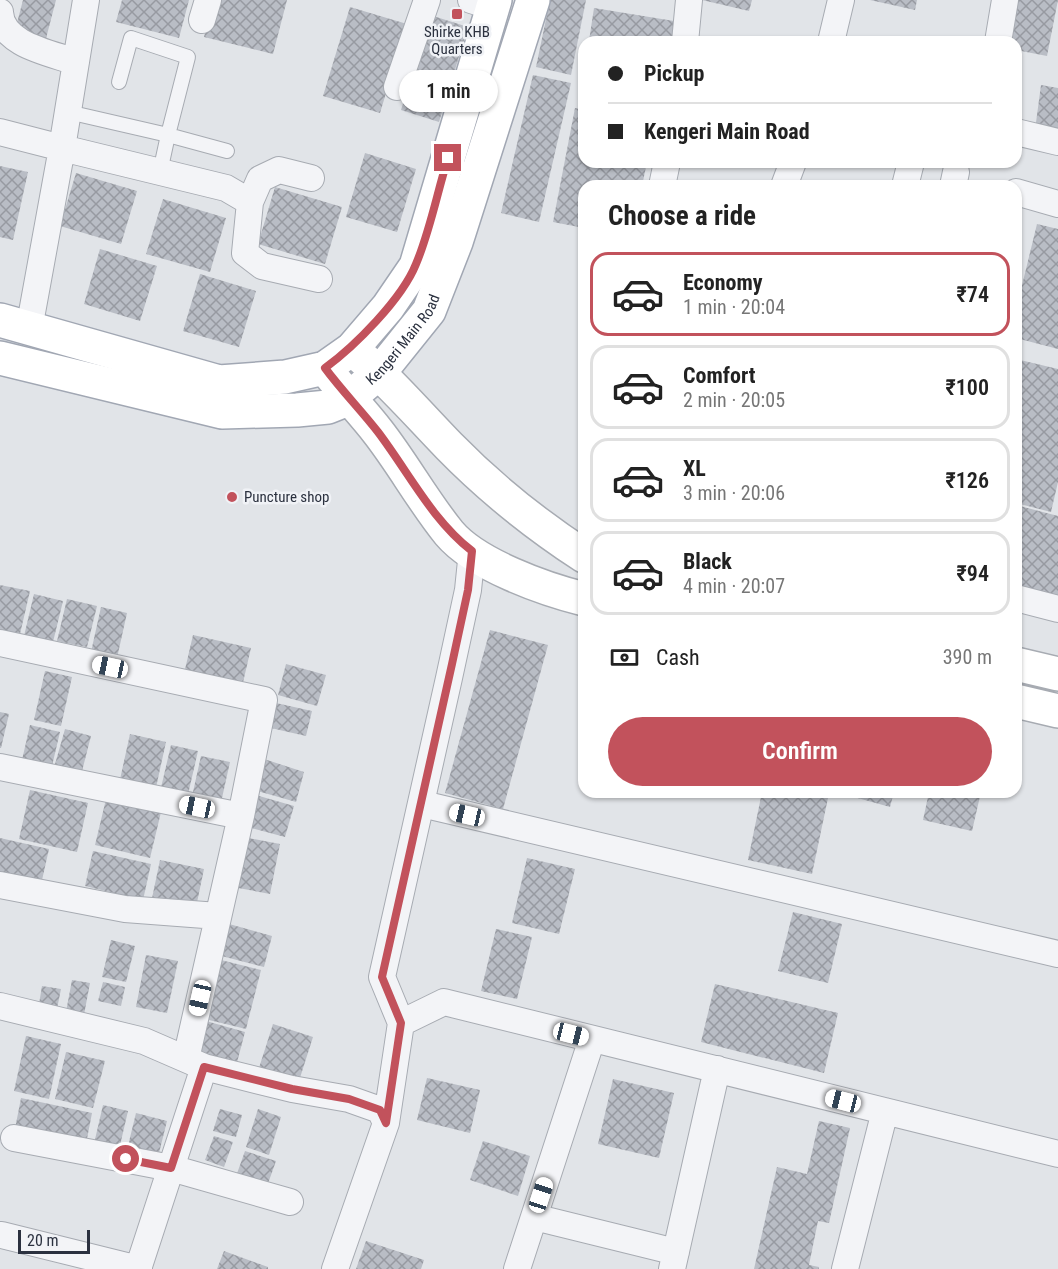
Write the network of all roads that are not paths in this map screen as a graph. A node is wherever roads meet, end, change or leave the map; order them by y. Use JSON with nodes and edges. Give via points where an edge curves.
{"nodes":[{"id":1,"x":86,"y":0,"type":"edge"},
{"id":2,"x":427,"y":0,"type":"edge"},
{"id":3,"x":533,"y":0,"type":"edge"},
{"id":4,"x":689,"y":0,"type":"edge"},
{"id":5,"x":841,"y":0,"type":"edge"},
{"id":6,"x":1005,"y":0,"type":"edge"},
{"id":7,"x":486,"y":2,"type":"edge"},
{"id":8,"x":0,"y":12,"type":"edge"},
{"id":9,"x":686,"y":36,"type":"edge"},
{"id":10,"x":832,"y":36,"type":"edge"},
{"id":11,"x":999,"y":36,"type":"edge"},
{"id":12,"x":76,"y":62,"type":"junction"},
{"id":13,"x":119,"y":82,"type":"dead end"},
{"id":14,"x":397,"y":87,"type":"dead end"},
{"id":15,"x":68,"y":112,"type":"junction"},
{"id":16,"x":0,"y":132,"type":"edge"},
{"id":17,"x":1022,"y":133,"type":"edge"},
{"id":18,"x":168,"y":135,"type":"junction"},
{"id":19,"x":1058,"y":142,"type":"edge"},
{"id":20,"x":62,"y":148,"type":"junction"},
{"id":21,"x":227,"y":151,"type":"dead end"},
{"id":22,"x":160,"y":172,"type":"junction"},
{"id":23,"x":311,"y":178,"type":"dead end"},
{"id":24,"x":1022,"y":194,"type":"edge"},
{"id":25,"x":250,"y":202,"type":"junction"},
{"id":26,"x":1058,"y":204,"type":"edge"},
{"id":27,"x":320,"y":279,"type":"dead end"},
{"id":28,"x":14,"y":324,"type":"edge"},
{"id":29,"x":352,"y":349,"type":"junction"},
{"id":30,"x":0,"y":358,"type":"edge"},
{"id":31,"x":325,"y":368,"type":"junction"},
{"id":32,"x":380,"y":372,"type":"junction"},
{"id":33,"x":348,"y":399,"type":"junction"},
{"id":34,"x":449,"y":446,"type":"junction"},
{"id":35,"x":405,"y":473,"type":"junction"},
{"id":36,"x":472,"y":551,"type":"junction"},
{"id":37,"x":578,"y":552,"type":"edge"},
{"id":38,"x":578,"y":588,"type":"edge"},
{"id":39,"x":1022,"y":600,"type":"edge"},
{"id":40,"x":1058,"y":609,"type":"edge"},
{"id":41,"x":0,"y":643,"type":"edge"},
{"id":42,"x":1022,"y":665,"type":"edge"},
{"id":43,"x":1058,"y":674,"type":"edge"},
{"id":44,"x":1022,"y":702,"type":"edge"},
{"id":45,"x":1058,"y":711,"type":"edge"},
{"id":46,"x":0,"y":767,"type":"edge"},
{"id":47,"x":422,"y":804,"type":"junction"},
{"id":48,"x":241,"y":816,"type":"junction"},
{"id":49,"x":0,"y":885,"type":"edge"},
{"id":50,"x":218,"y":916,"type":"junction"},
{"id":51,"x":1058,"y":954,"type":"edge"},
{"id":52,"x":0,"y":1006,"type":"edge"},
{"id":53,"x":401,"y":1023,"type":"junction"},
{"id":54,"x":592,"y":1039,"type":"junction"},
{"id":55,"x":195,"y":1063,"type":"junction"},
{"id":56,"x":717,"y":1069,"type":"junction"},
{"id":57,"x":885,"y":1111,"type":"junction"},
{"id":58,"x":386,"y":1123,"type":"junction"},
{"id":59,"x":14,"y":1138,"type":"dead end"},
{"id":60,"x":1058,"y":1154,"type":"edge"},
{"id":61,"x":171,"y":1168,"type":"junction"},
{"id":62,"x":290,"y":1202,"type":"dead end"},
{"id":63,"x":534,"y":1217,"type":"junction"},
{"id":64,"x":2,"y":1235,"type":"dead end"},
{"id":65,"x":674,"y":1260,"type":"edge"},
{"id":66,"x":138,"y":1269,"type":"edge"},
{"id":67,"x":335,"y":1269,"type":"edge"},
{"id":68,"x":517,"y":1269,"type":"edge"},
{"id":69,"x":845,"y":1269,"type":"edge"}],
"edges":[{"from":1,"to":12,"type":"street"},
{"from":2,"to":14,"type":"street"},
{"from":3,"to":32,"type":"main road","name":"Kengeri Main Road","via":[[456,242],[429,311]]},
{"from":4,"to":9,"type":"street"},
{"from":5,"to":10,"type":"street"},
{"from":6,"to":11,"type":"street"},
{"from":7,"to":29,"type":"main road","name":"Kengeri Main Road","via":[[416,266]]},
{"from":8,"to":12,"type":"street","via":[[0,20],[11,34],[29,46]]},
{"from":12,"to":15,"type":"street"},
{"from":13,"to":18,"type":"lane","via":[[131,38],[188,57]]},
{"from":15,"to":18,"type":"lane"},
{"from":15,"to":20,"type":"street"},
{"from":16,"to":20,"type":"street"},
{"from":17,"to":19,"type":"street"},
{"from":18,"to":21,"type":"lane"},
{"from":18,"to":22,"type":"lane"},
{"from":20,"to":22,"type":"street"},
{"from":20,"to":28,"type":"street"},
{"from":22,"to":25,"type":"street","via":[[226,188]]},
{"from":23,"to":25,"type":"street","via":[[279,170],[260,179]]},
{"from":24,"to":26,"type":"street"},
{"from":25,"to":27,"type":"street","via":[[246,253],[262,266]]},
{"from":28,"to":31,"type":"main road","name":"Kengeri Main Road","via":[[219,382]]},
{"from":29,"to":31,"type":"main road","name":"Kengeri Main Road"},
{"from":29,"to":32,"type":"main road"},
{"from":30,"to":33,"type":"main road","name":"Kengeri Main Road","via":[[222,412],[328,407]]},
{"from":31,"to":33,"type":"main road"},
{"from":32,"to":33,"type":"main road","name":"Kengeri Main Road"},
{"from":32,"to":34,"type":"main road"},
{"from":33,"to":35,"type":"main road","via":[[378,432]]},
{"from":34,"to":35,"type":"main road","via":[[431,450]]},
{"from":34,"to":37,"type":"main road","via":[[541,528]]},
{"from":35,"to":36,"type":"main road","via":[[450,534]]},
{"from":36,"to":38,"type":"main road","via":[[517,578]]},
{"from":36,"to":47,"type":"street","via":[[468,590]]},
{"from":39,"to":40,"type":"street"},
{"from":41,"to":48,"type":"street","via":[[264,700]]},
{"from":42,"to":43,"type":"main road"},
{"from":44,"to":45,"type":"main road"},
{"from":46,"to":48,"type":"street"},
{"from":47,"to":51,"type":"street"},
{"from":47,"to":53,"type":"street","via":[[382,977]]},
{"from":48,"to":50,"type":"street"},
{"from":49,"to":50,"type":"street","via":[[125,909]]},
{"from":50,"to":55,"type":"street"},
{"from":52,"to":55,"type":"street","via":[[144,1041]]},
{"from":53,"to":54,"type":"street","via":[[444,1002]]},
{"from":53,"to":58,"type":"street"},
{"from":54,"to":56,"type":"street"},
{"from":54,"to":63,"type":"street"},
{"from":55,"to":58,"type":"street","via":[[292,1089],[349,1099],[380,1110]]},
{"from":55,"to":61,"type":"street"},
{"from":56,"to":57,"type":"street"},
{"from":56,"to":65,"type":"street"},
{"from":57,"to":60,"type":"street"},
{"from":57,"to":69,"type":"street"},
{"from":58,"to":67,"type":"street"},
{"from":59,"to":61,"type":"street"},
{"from":61,"to":62,"type":"street"},
{"from":61,"to":66,"type":"street"},
{"from":63,"to":65,"type":"street"},
{"from":63,"to":68,"type":"street"},
{"from":64,"to":66,"type":"street"}]}
